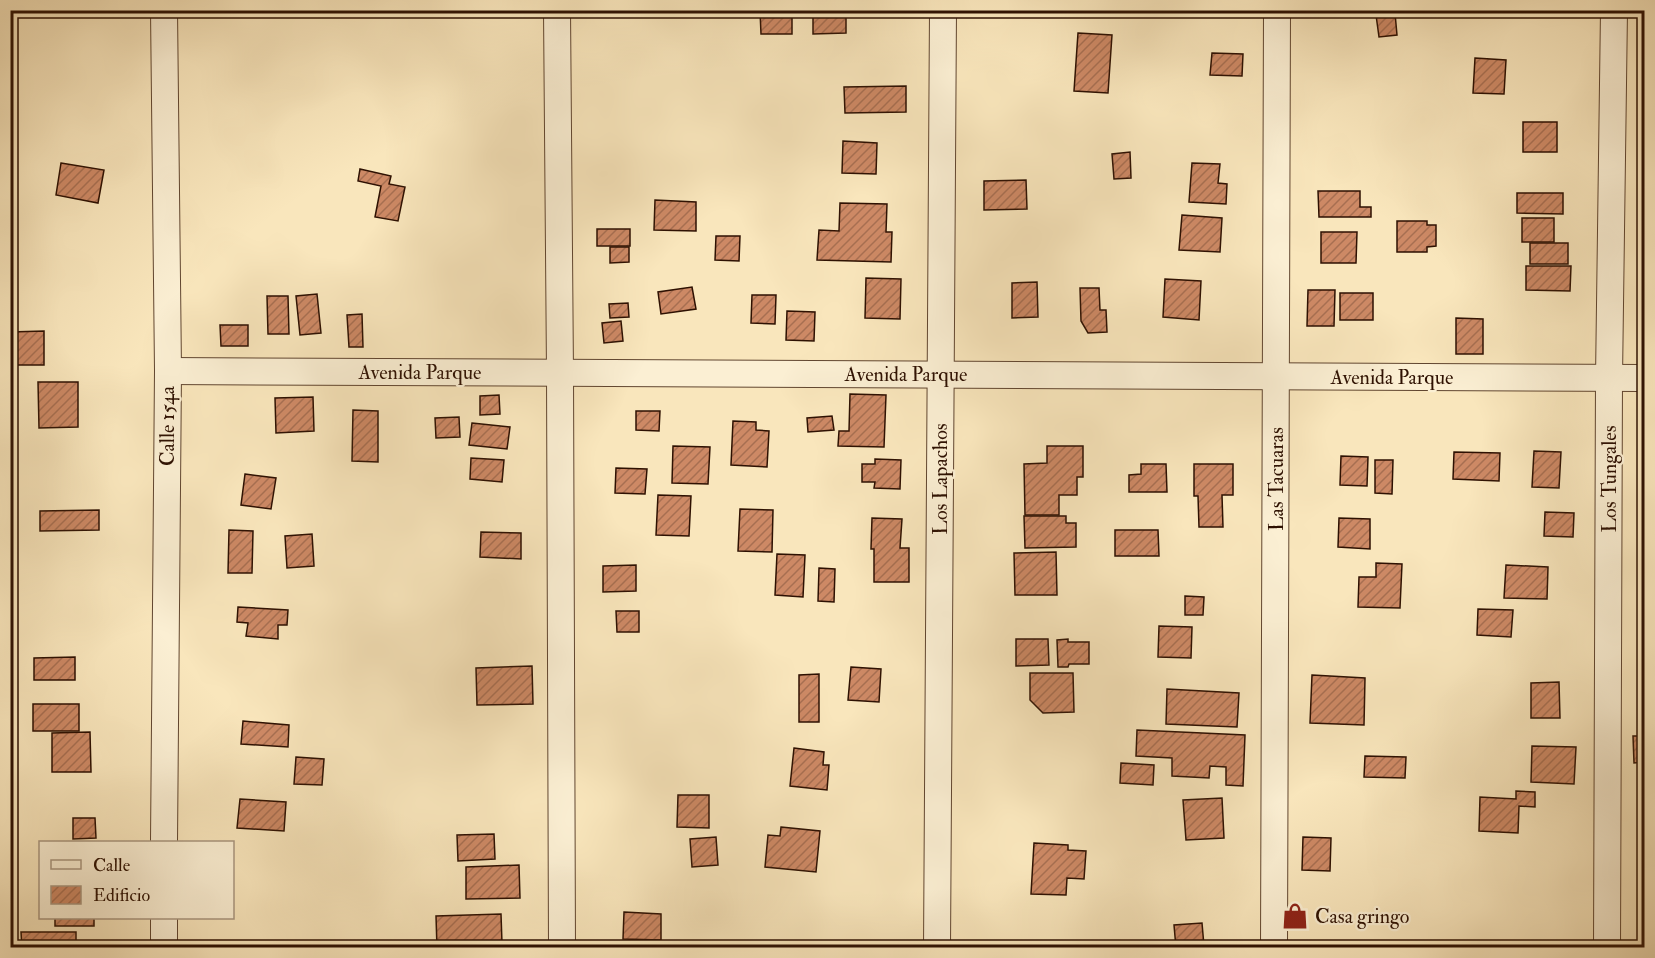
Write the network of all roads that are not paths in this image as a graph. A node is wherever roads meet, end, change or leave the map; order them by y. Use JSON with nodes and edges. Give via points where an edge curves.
{"nodes":[{"id":1,"x":164,"y":10,"type":"edge"},
{"id":2,"x":557,"y":10,"type":"edge"},
{"id":3,"x":942,"y":10,"type":"edge"},
{"id":4,"x":1277,"y":10,"type":"edge"},
{"id":5,"x":1614,"y":10,"type":"edge"},
{"id":6,"x":168,"y":371,"type":"junction"},
{"id":7,"x":560,"y":373,"type":"junction"},
{"id":8,"x":940,"y":375,"type":"junction"},
{"id":9,"x":1276,"y":376,"type":"junction"},
{"id":10,"x":1609,"y":378,"type":"junction"},
{"id":11,"x":1644,"y":378,"type":"edge"},
{"id":12,"x":164,"y":841,"type":"edge"},
{"id":13,"x":164,"y":919,"type":"edge"},
{"id":14,"x":164,"y":948,"type":"edge"},
{"id":15,"x":562,"y":948,"type":"edge"},
{"id":16,"x":937,"y":948,"type":"edge"},
{"id":17,"x":1275,"y":948,"type":"edge"},
{"id":18,"x":1607,"y":948,"type":"edge"}],
"edges":[{"from":1,"to":6,"type":"street","name":"Calle 154a"},
{"from":2,"to":7,"type":"street"},
{"from":3,"to":8,"type":"street","name":"Los Lapachos"},
{"from":4,"to":9,"type":"street","name":"Las Tacuaras"},
{"from":5,"to":10,"type":"street","name":"Los Tungales"},
{"from":6,"to":7,"type":"street","name":"Avenida Parque"},
{"from":6,"to":12,"type":"street","name":"Calle 154a"},
{"from":7,"to":8,"type":"street","name":"Avenida Parque"},
{"from":7,"to":15,"type":"street"},
{"from":8,"to":9,"type":"street","name":"Avenida Parque"},
{"from":8,"to":16,"type":"street","name":"Los Lapachos"},
{"from":9,"to":10,"type":"street","name":"Avenida Parque"},
{"from":9,"to":17,"type":"street","name":"Las Tacuaras"},
{"from":10,"to":11,"type":"street","name":"Avenida Parque"},
{"from":10,"to":18,"type":"street","name":"Los Tungales"},
{"from":13,"to":14,"type":"street"}]}
